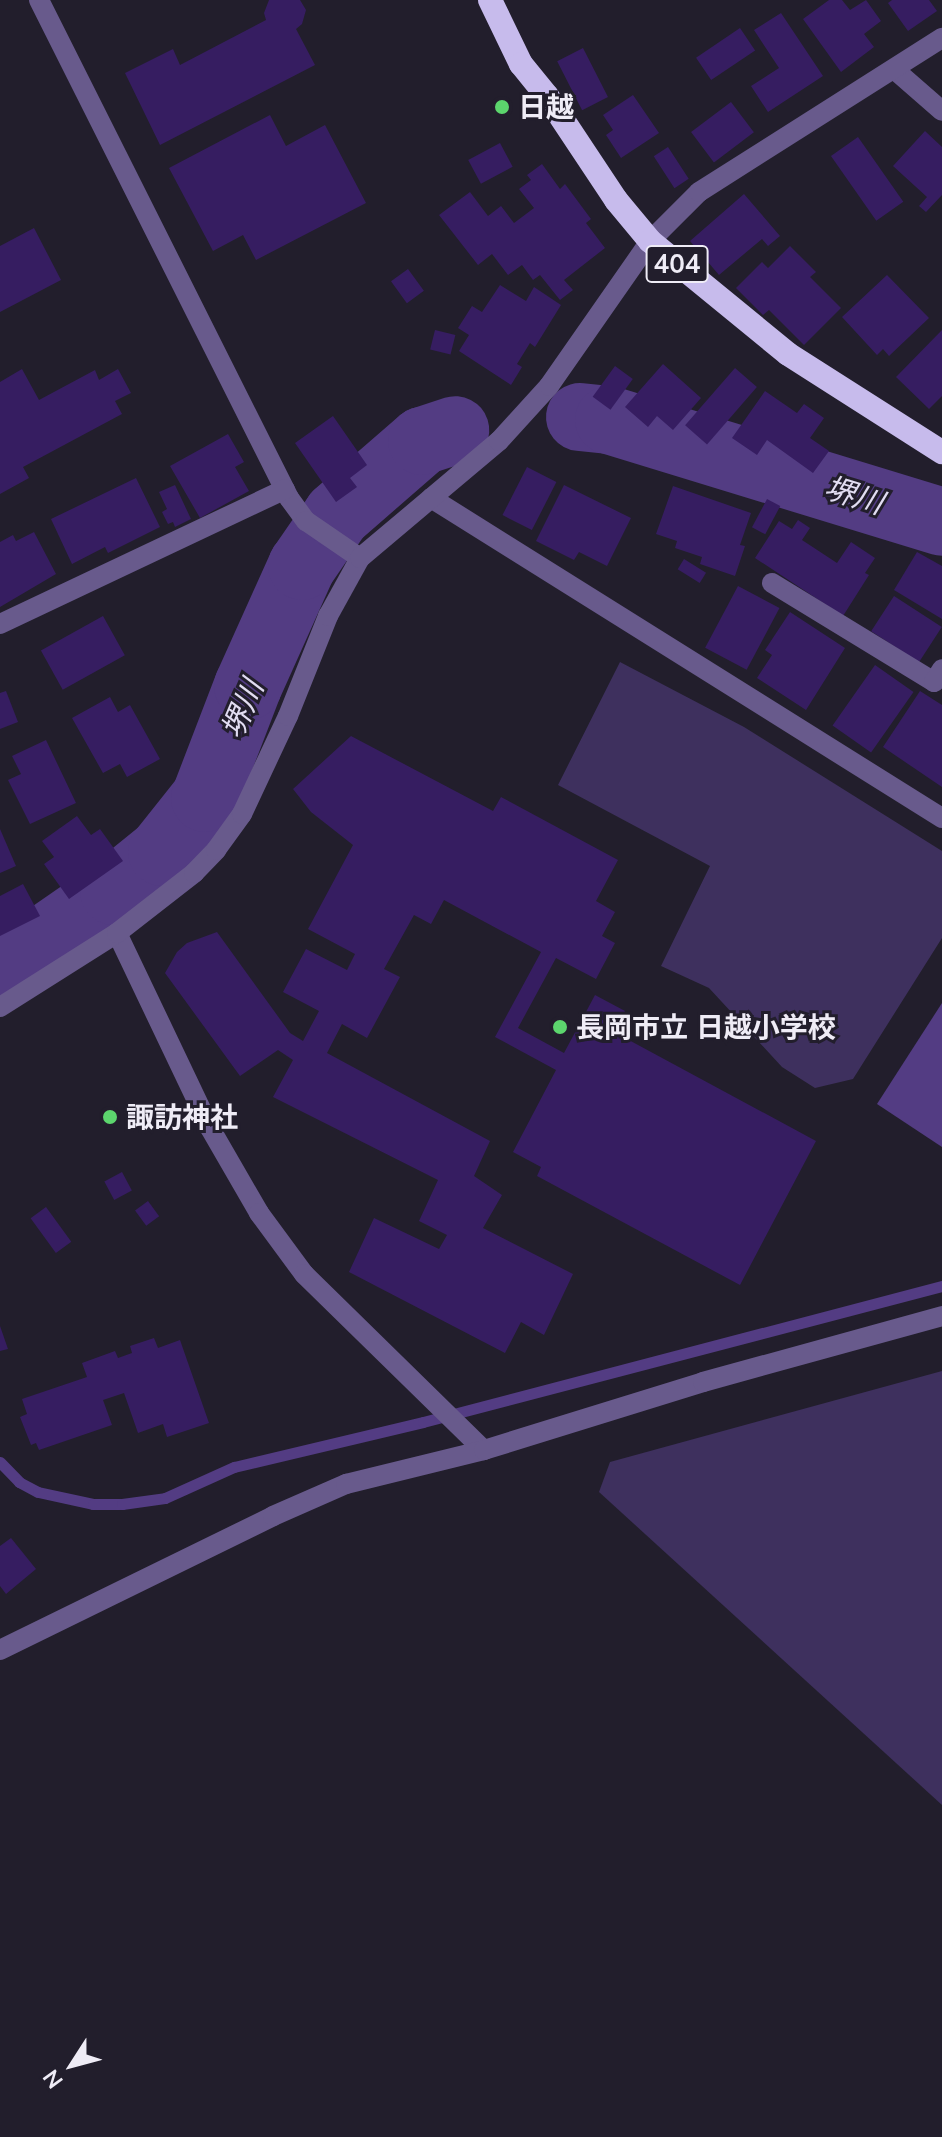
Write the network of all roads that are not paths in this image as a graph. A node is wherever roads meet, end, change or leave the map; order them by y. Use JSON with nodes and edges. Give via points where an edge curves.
{"nodes":[{"id":1,"x":39,"y":0,"type":"edge"},
{"id":2,"x":490,"y":0,"type":"edge"},
{"id":3,"x":942,"y":38,"type":"edge"},
{"id":4,"x":895,"y":70,"type":"junction"},
{"id":5,"x":942,"y":111,"type":"edge"},
{"id":6,"x":650,"y":241,"type":"junction"},
{"id":7,"x":942,"y":452,"type":"edge"},
{"id":8,"x":285,"y":489,"type":"junction"},
{"id":9,"x":431,"y":498,"type":"junction"},
{"id":10,"x":360,"y":558,"type":"junction"},
{"id":11,"x":772,"y":583,"type":"dead end"},
{"id":12,"x":0,"y":624,"type":"edge"},
{"id":13,"x":942,"y":669,"type":"edge"},
{"id":14,"x":942,"y":818,"type":"edge"},
{"id":15,"x":117,"y":933,"type":"junction"},
{"id":16,"x":0,"y":1007,"type":"edge"},
{"id":17,"x":942,"y":1316,"type":"edge"},
{"id":18,"x":484,"y":1450,"type":"junction"},
{"id":19,"x":0,"y":1650,"type":"edge"}],
"edges":[{"from":1,"to":8,"type":"street"},
{"from":2,"to":6,"type":"highway","number":"404","via":[[521,64],[607,189]]},
{"from":3,"to":4,"type":"street"},
{"from":4,"to":5,"type":"street"},
{"from":4,"to":6,"type":"street","via":[[699,192]]},
{"from":6,"to":7,"type":"highway","number":"404","via":[[788,354]]},
{"from":6,"to":9,"type":"street","via":[[549,386],[499,441]]},
{"from":8,"to":10,"type":"street","via":[[306,521]]},
{"from":8,"to":12,"type":"street"},
{"from":9,"to":10,"type":"street"},
{"from":9,"to":14,"type":"street"},
{"from":10,"to":15,"type":"street","via":[[328,616],[242,814],[194,873]]},
{"from":11,"to":13,"type":"street","via":[[934,682]]},
{"from":15,"to":16,"type":"street"},
{"from":15,"to":18,"type":"street","via":[[210,1128],[259,1213],[304,1274]]},
{"from":17,"to":18,"type":"street"},
{"from":18,"to":19,"type":"street","via":[[346,1484]]}]}
